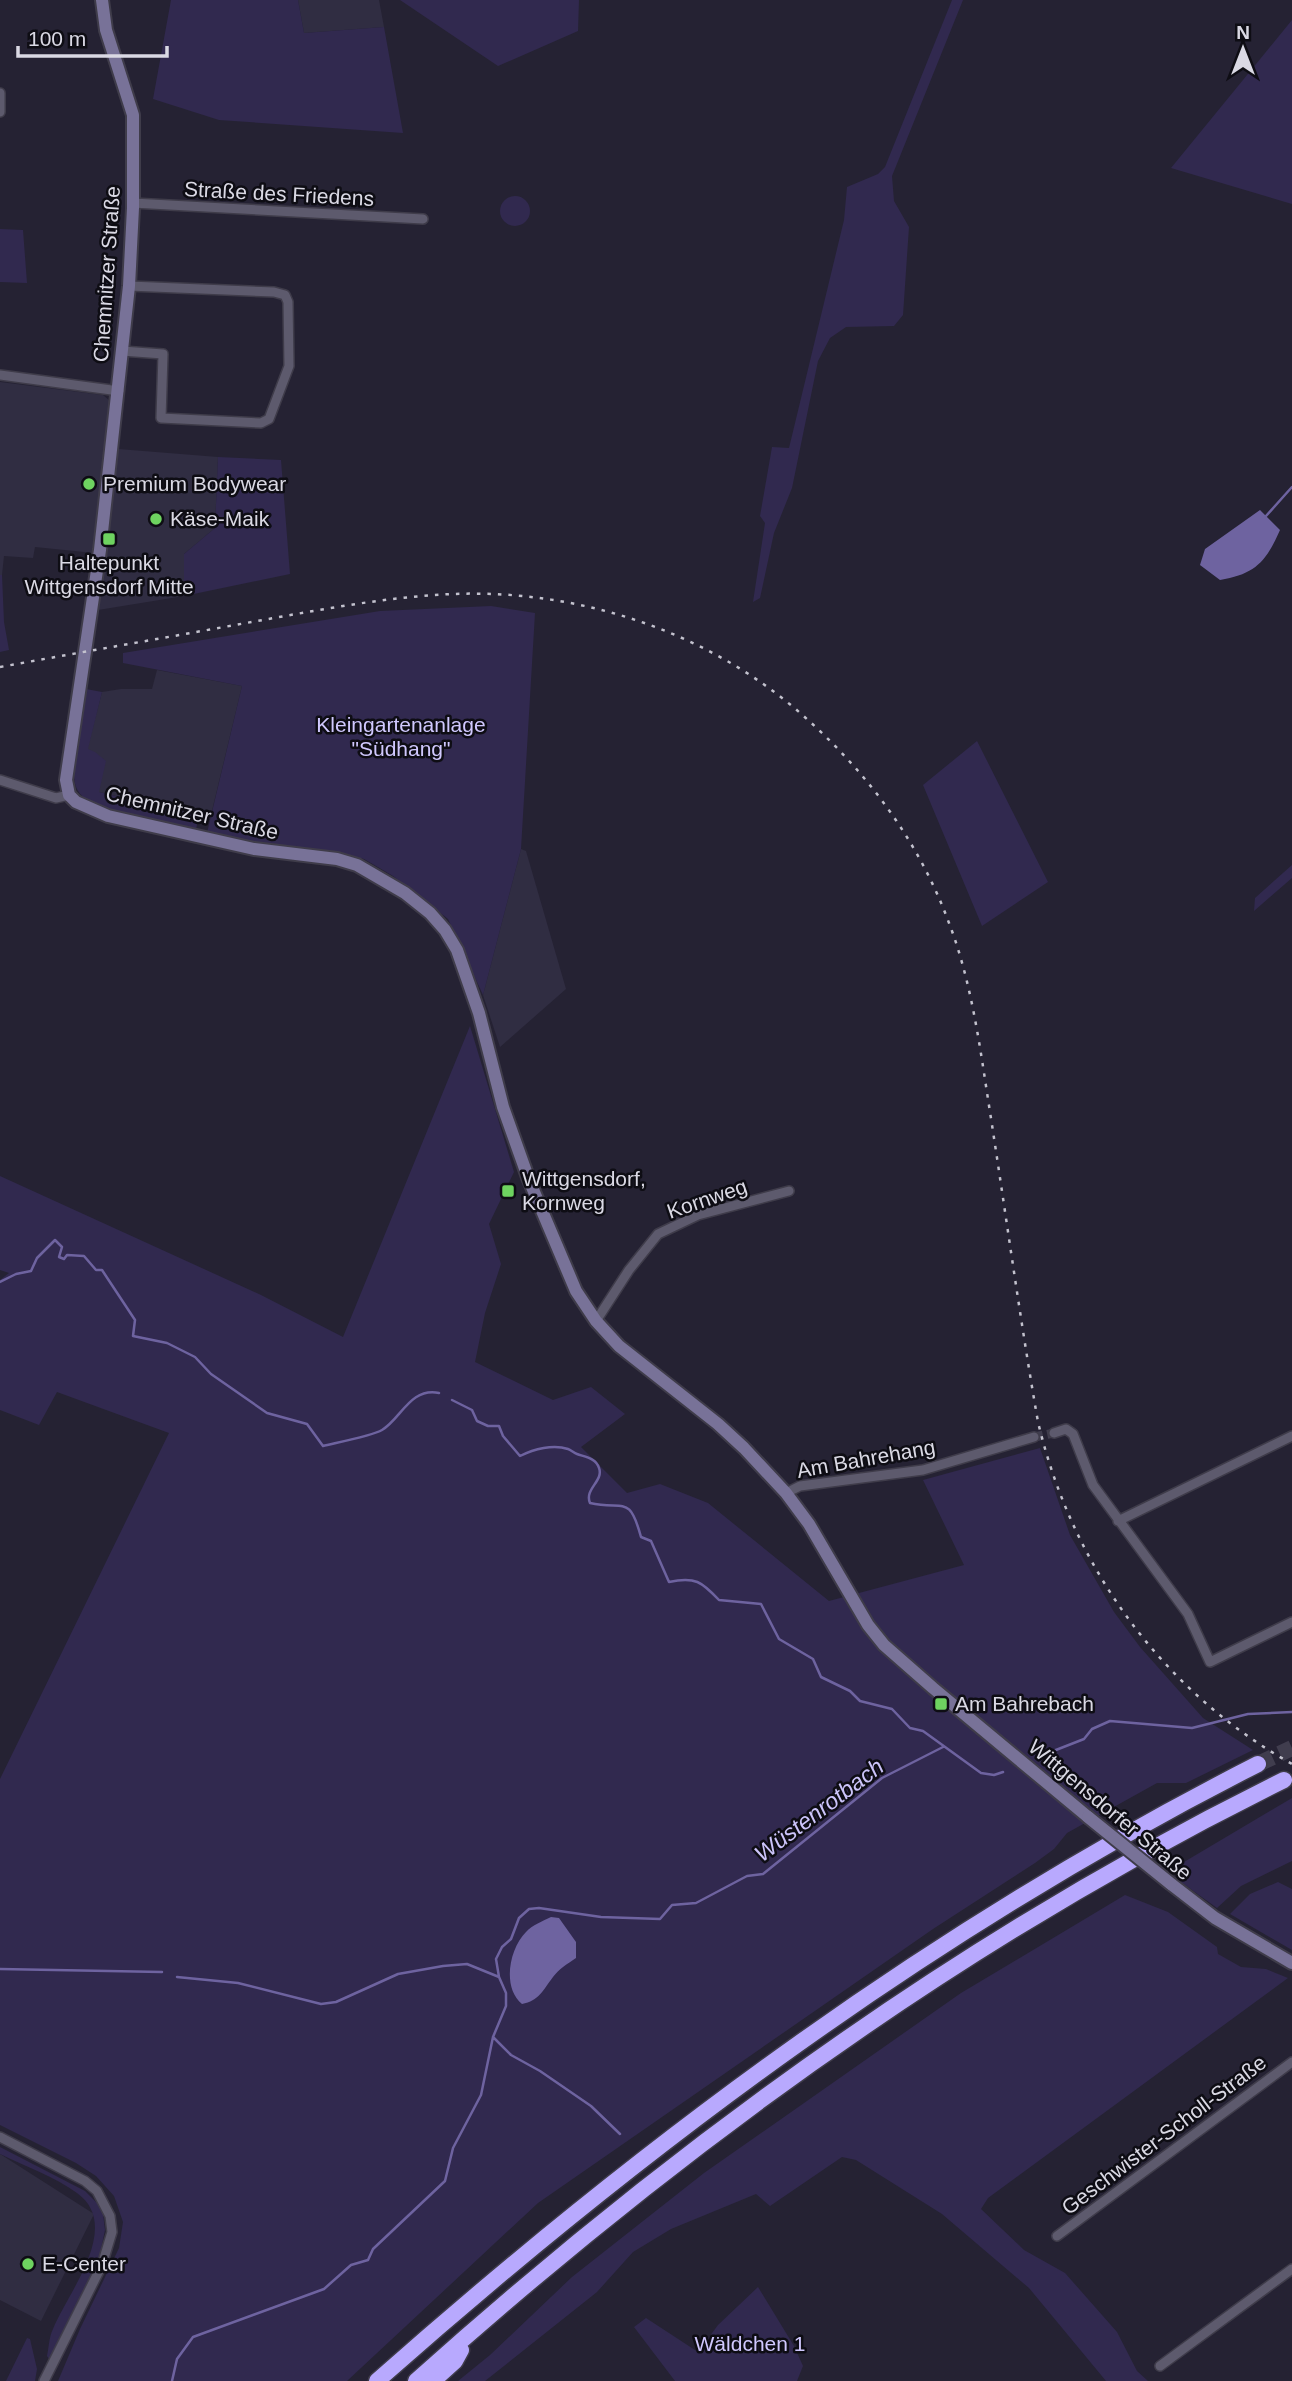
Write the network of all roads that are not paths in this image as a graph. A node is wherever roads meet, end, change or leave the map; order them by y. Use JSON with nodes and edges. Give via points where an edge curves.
{"nodes":[{"id":1,"x":102,"y":0,"type":"edge"},
{"id":2,"x":0,"y":93,"type":"edge"},
{"id":3,"x":0,"y":112,"type":"edge"},
{"id":4,"x":133,"y":203,"type":"junction"},
{"id":5,"x":424,"y":219,"type":"dead end"},
{"id":6,"x":129,"y":286,"type":"junction"},
{"id":7,"x":122,"y":351,"type":"junction"},
{"id":8,"x":0,"y":375,"type":"edge"},
{"id":9,"x":118,"y":391,"type":"junction"},
{"id":10,"x":0,"y":780,"type":"edge"},
{"id":11,"x":69,"y":795,"type":"junction"},
{"id":12,"x":789,"y":1191,"type":"dead end"},
{"id":13,"x":547,"y":1224,"type":"joint"},
{"id":14,"x":596,"y":1321,"type":"junction"},
{"id":15,"x":1054,"y":1433,"type":"tunnel mouth"},
{"id":16,"x":1292,"y":1436,"type":"edge"},
{"id":17,"x":1034,"y":1437,"type":"tunnel mouth"},
{"id":18,"x":786,"y":1493,"type":"junction"},
{"id":19,"x":1118,"y":1521,"type":"junction"},
{"id":20,"x":1292,"y":1622,"type":"edge"},
{"id":21,"x":1258,"y":1764,"type":"tunnel mouth"},
{"id":22,"x":1284,"y":1780,"type":"dead end"},
{"id":23,"x":1292,"y":1963,"type":"edge"},
{"id":24,"x":1292,"y":2062,"type":"edge"},
{"id":25,"x":0,"y":2137,"type":"edge"},
{"id":26,"x":1057,"y":2236,"type":"dead end"},
{"id":27,"x":1292,"y":2269,"type":"edge"},
{"id":28,"x":470,"y":2332,"type":"junction"},
{"id":29,"x":1160,"y":2366,"type":"dead end"},
{"id":30,"x":44,"y":2381,"type":"edge"},
{"id":31,"x":377,"y":2381,"type":"edge"},
{"id":32,"x":416,"y":2381,"type":"edge"},
{"id":33,"x":433,"y":2381,"type":"edge"}],
"edges":[{"from":1,"to":4,"type":"street","name":"Chemnitzer Straße","via":[[106,30],[133,115]]},
{"from":2,"to":3,"type":"street"},
{"from":4,"to":5,"type":"street","name":"Straße des Friedens"},
{"from":4,"to":6,"type":"street","name":"Chemnitzer Straße"},
{"from":6,"to":7,"type":"street","name":"Chemnitzer Straße"},
{"from":6,"to":7,"type":"street","via":[[285,295],[289,366],[269,419],[261,423],[161,418],[163,354]]},
{"from":7,"to":9,"type":"street","name":"Chemnitzer Straße"},
{"from":8,"to":9,"type":"street"},
{"from":9,"to":11,"type":"street","name":"Chemnitzer Straße","via":[[96,585],[66,780]]},
{"from":10,"to":11,"type":"street","via":[[56,798]]},
{"from":11,"to":13,"type":"street","name":"Chemnitzer Straße","via":[[88,809],[150,827],[357,865],[430,913],[457,950],[503,1107]]},
{"from":12,"to":14,"type":"street","name":"Kornweg","via":[[698,1215],[658,1234]]},
{"from":13,"to":14,"type":"street","name":"Wittgensdorfer Straße","via":[[576,1291]]},
{"from":14,"to":18,"type":"street","name":"Wittgensdorfer Straße","via":[[619,1346],[736,1440]]},
{"from":15,"to":19,"type":"street","via":[[1066,1429],[1073,1434],[1093,1485]]},
{"from":16,"to":19,"type":"street"},
{"from":17,"to":18,"type":"street","name":"Am Bahrehang","via":[[923,1470],[800,1486]]},
{"from":18,"to":23,"type":"street","name":"Wittgensdorfer Straße","bridge":true,"via":[[884,1645],[1171,1884],[1215,1918]]},
{"from":19,"to":20,"type":"street","via":[[1188,1614],[1210,1661]]},
{"from":21,"to":31,"type":"highway","via":[[1077,1861],[851,2005],[714,2103],[575,2212]]},
{"from":22,"to":28,"type":"highway","via":[[1114,1869],[917,1990],[702,2144]]},
{"from":24,"to":26,"type":"street","name":"Geschwister-Scholl-Straße"},
{"from":25,"to":30,"type":"street","via":[[85,2181],[97,2191],[110,2216],[110,2246]]},
{"from":27,"to":29,"type":"street"},
{"from":28,"to":32,"type":"highway"},
{"from":28,"to":33,"type":"highway","via":[[454,2361]]}]}
